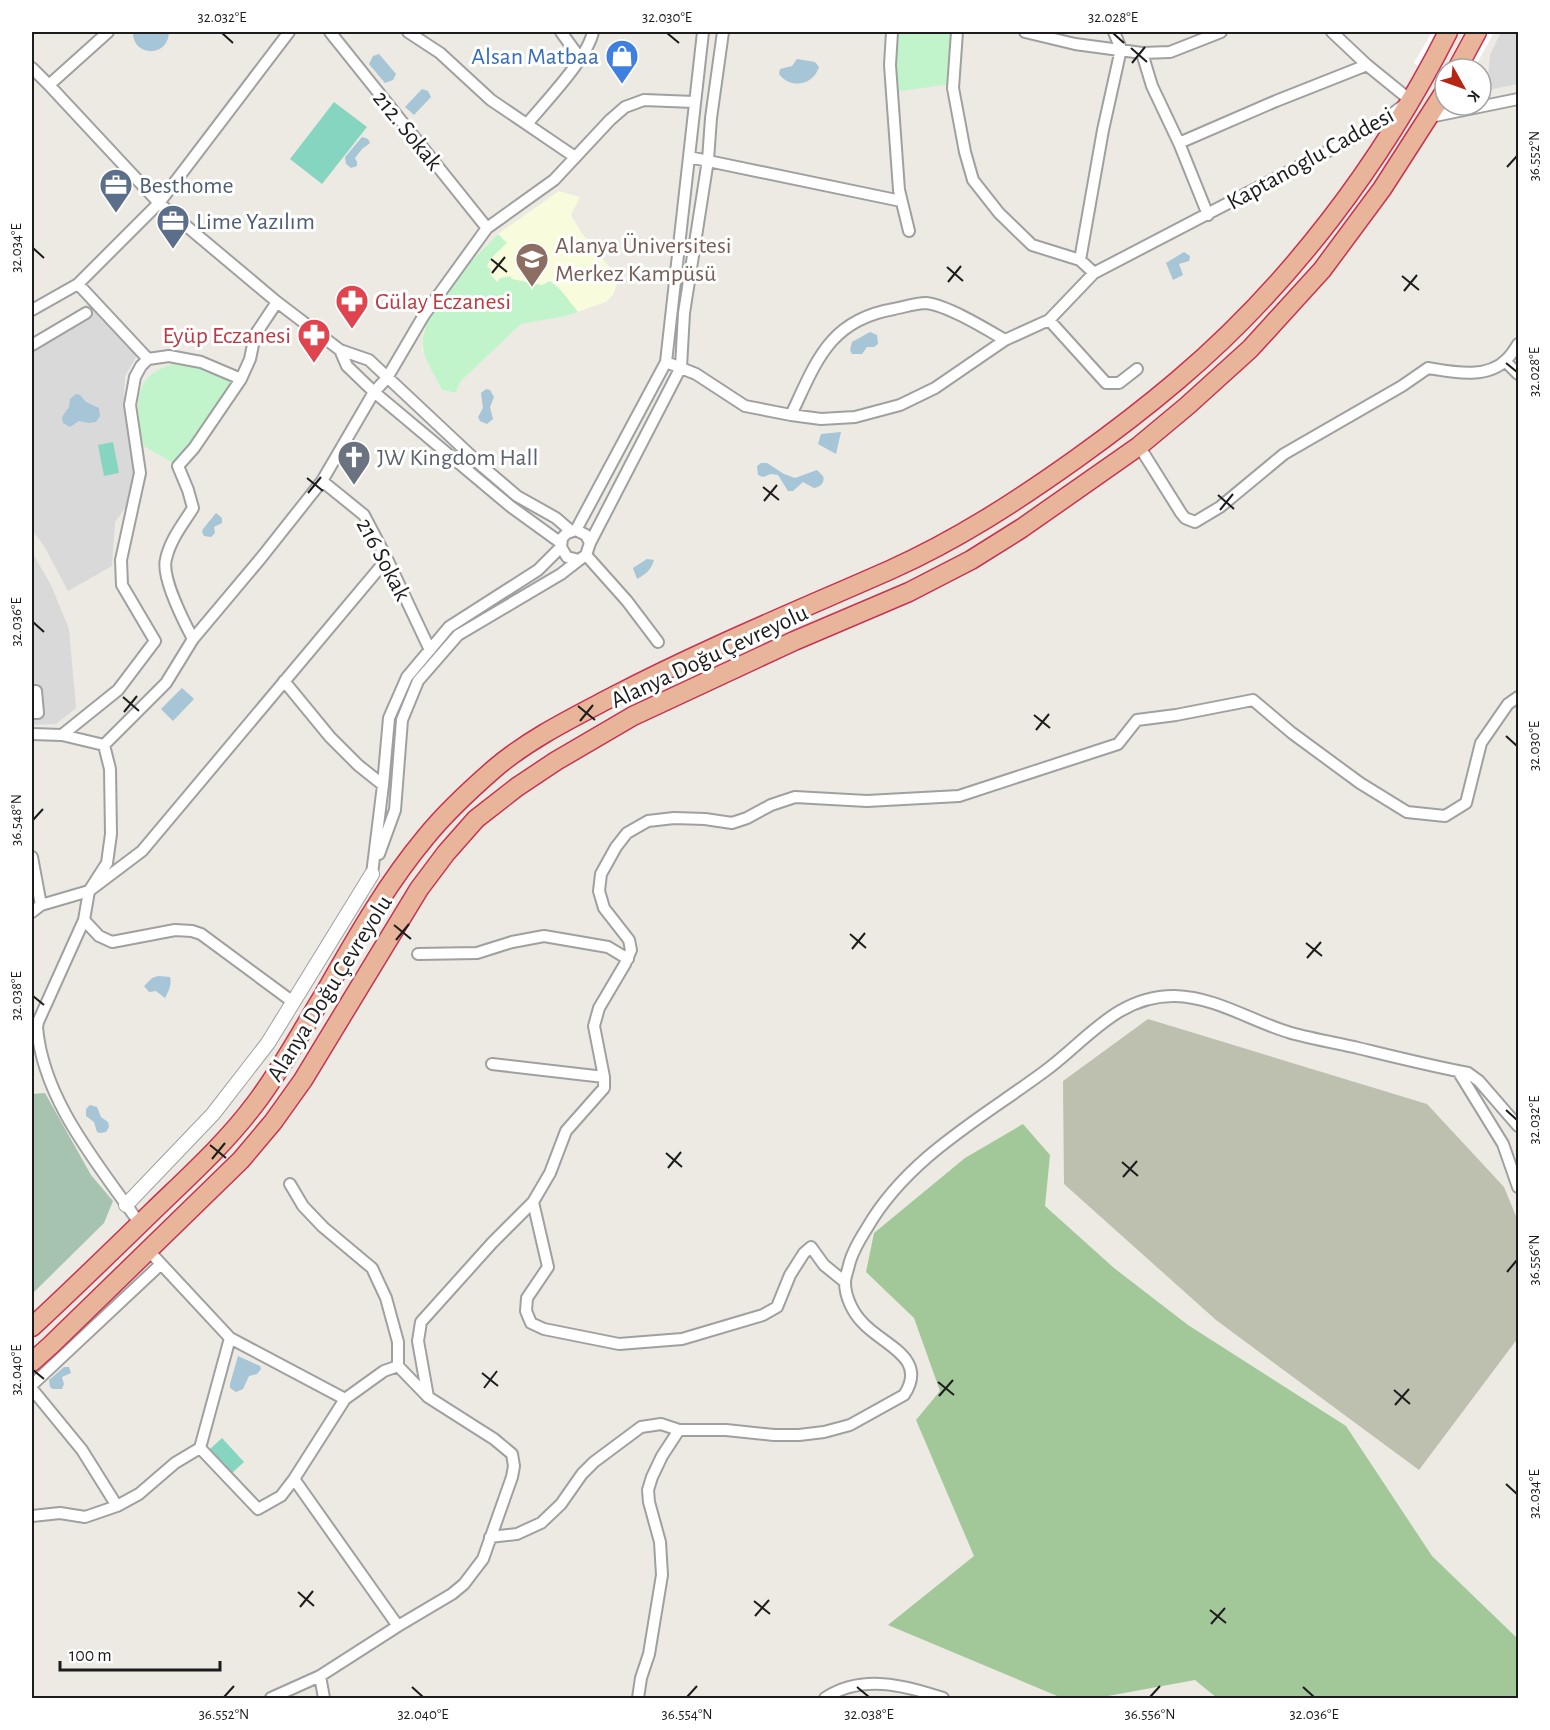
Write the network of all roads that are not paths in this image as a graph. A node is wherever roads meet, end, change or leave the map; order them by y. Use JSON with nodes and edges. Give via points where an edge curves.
{"nodes":[{"id":1,"x":108,"y":32,"type":"edge"},
{"id":2,"x":289,"y":32,"type":"edge"},
{"id":3,"x":330,"y":32,"type":"edge"},
{"id":4,"x":408,"y":32,"type":"edge"},
{"id":5,"x":561,"y":32,"type":"edge"},
{"id":6,"x":593,"y":32,"type":"edge"},
{"id":7,"x":703,"y":32,"type":"edge"},
{"id":8,"x":723,"y":32,"type":"edge"},
{"id":9,"x":892,"y":32,"type":"edge"},
{"id":10,"x":957,"y":32,"type":"edge"},
{"id":11,"x":1025,"y":32,"type":"edge"},
{"id":12,"x":1114,"y":32,"type":"edge"},
{"id":13,"x":1221,"y":32,"type":"edge"},
{"id":14,"x":1332,"y":32,"type":"edge"},
{"id":15,"x":1448,"y":32,"type":"edge"},
{"id":16,"x":1477,"y":32,"type":"edge"},
{"id":17,"x":1121,"y":49,"type":"junction"},
{"id":18,"x":1142,"y":53,"type":"junction"},
{"id":19,"x":1463,"y":57,"type":"edge"},
{"id":20,"x":580,"y":58,"type":"junction"},
{"id":21,"x":1367,"y":64,"type":"junction"},
{"id":22,"x":32,"y":68,"type":"edge"},
{"id":23,"x":49,"y":85,"type":"junction"},
{"id":24,"x":1518,"y":99,"type":"edge"},
{"id":25,"x":1410,"y":100,"type":"junction"},
{"id":26,"x":694,"y":102,"type":"junction"},
{"id":27,"x":1433,"y":112,"type":"edge"},
{"id":28,"x":1430,"y":117,"type":"junction"},
{"id":29,"x":527,"y":124,"type":"junction"},
{"id":30,"x":1179,"y":143,"type":"junction"},
{"id":31,"x":575,"y":157,"type":"junction"},
{"id":32,"x":689,"y":157,"type":"junction"},
{"id":33,"x":708,"y":160,"type":"junction"},
{"id":34,"x":902,"y":201,"type":"junction"},
{"id":35,"x":159,"y":203,"type":"junction"},
{"id":36,"x":1208,"y":215,"type":"junction"},
{"id":37,"x":487,"y":228,"type":"junction"},
{"id":38,"x":909,"y":231,"type":"dead end"},
{"id":39,"x":1080,"y":261,"type":"junction"},
{"id":40,"x":1094,"y":273,"type":"junction"},
{"id":41,"x":78,"y":284,"type":"junction"},
{"id":42,"x":277,"y":302,"type":"junction"},
{"id":43,"x":32,"y":310,"type":"edge"},
{"id":44,"x":86,"y":313,"type":"dead end"},
{"id":45,"x":1049,"y":320,"type":"junction"},
{"id":46,"x":1005,"y":340,"type":"junction"},
{"id":47,"x":1518,"y":344,"type":"edge"},
{"id":48,"x":32,"y":345,"type":"edge"},
{"id":49,"x":340,"y":350,"type":"junction"},
{"id":50,"x":148,"y":359,"type":"junction"},
{"id":51,"x":1505,"y":361,"type":"junction"},
{"id":52,"x":666,"y":362,"type":"junction"},
{"id":53,"x":681,"y":367,"type":"junction"},
{"id":54,"x":1137,"y":369,"type":"dead end"},
{"id":55,"x":1518,"y":374,"type":"edge"},
{"id":56,"x":387,"y":378,"type":"junction"},
{"id":57,"x":241,"y":380,"type":"junction"},
{"id":58,"x":374,"y":392,"type":"junction"},
{"id":59,"x":791,"y":415,"type":"junction"},
{"id":60,"x":1139,"y":446,"type":"junction"},
{"id":61,"x":322,"y":481,"type":"junction"},
{"id":62,"x":573,"y":531,"type":"junction"},
{"id":63,"x":590,"y":543,"type":"junction"},
{"id":64,"x":561,"y":545,"type":"junction"},
{"id":65,"x":582,"y":557,"type":"junction"},
{"id":66,"x":387,"y":559,"type":"junction"},
{"id":67,"x":193,"y":639,"type":"junction"},
{"id":68,"x":658,"y":642,"type":"dead end"},
{"id":69,"x":430,"y":650,"type":"junction"},
{"id":70,"x":284,"y":681,"type":"junction"},
{"id":71,"x":36,"y":691,"type":"dead end"},
{"id":72,"x":1518,"y":699,"type":"edge"},
{"id":73,"x":32,"y":713,"type":"edge"},
{"id":74,"x":32,"y":734,"type":"edge"},
{"id":75,"x":62,"y":735,"type":"junction"},
{"id":76,"x":104,"y":745,"type":"junction"},
{"id":77,"x":383,"y":785,"type":"junction"},
{"id":78,"x":32,"y":857,"type":"edge"},
{"id":79,"x":372,"y":874,"type":"junction"},
{"id":80,"x":89,"y":891,"type":"junction"},
{"id":81,"x":41,"y":905,"type":"junction"},
{"id":82,"x":32,"y":912,"type":"edge"},
{"id":83,"x":84,"y":920,"type":"junction"},
{"id":84,"x":418,"y":954,"type":"dead end"},
{"id":85,"x":628,"y":959,"type":"junction"},
{"id":86,"x":293,"y":1002,"type":"junction"},
{"id":87,"x":35,"y":1032,"type":"edge"},
{"id":88,"x":492,"y":1064,"type":"dead end"},
{"id":89,"x":1458,"y":1071,"type":"junction"},
{"id":90,"x":604,"y":1077,"type":"junction"},
{"id":91,"x":1518,"y":1126,"type":"edge"},
{"id":92,"x":290,"y":1184,"type":"dead end"},
{"id":93,"x":1518,"y":1187,"type":"edge"},
{"id":94,"x":533,"y":1202,"type":"junction"},
{"id":95,"x":126,"y":1205,"type":"junction"},
{"id":96,"x":140,"y":1224,"type":"junction"},
{"id":97,"x":155,"y":1257,"type":"junction"},
{"id":98,"x":845,"y":1282,"type":"junction"},
{"id":99,"x":32,"y":1327,"type":"edge"},
{"id":100,"x":230,"y":1338,"type":"junction"},
{"id":101,"x":32,"y":1362,"type":"edge"},
{"id":102,"x":398,"y":1366,"type":"junction"},
{"id":103,"x":32,"y":1387,"type":"edge"},
{"id":104,"x":428,"y":1397,"type":"junction"},
{"id":105,"x":345,"y":1399,"type":"junction"},
{"id":106,"x":679,"y":1430,"type":"junction"},
{"id":107,"x":200,"y":1448,"type":"junction"},
{"id":108,"x":294,"y":1479,"type":"junction"},
{"id":109,"x":117,"y":1506,"type":"junction"},
{"id":110,"x":32,"y":1516,"type":"edge"},
{"id":111,"x":490,"y":1537,"type":"junction"},
{"id":112,"x":398,"y":1626,"type":"junction"},
{"id":113,"x":320,"y":1676,"type":"junction"},
{"id":114,"x":271,"y":1698,"type":"edge"},
{"id":115,"x":324,"y":1698,"type":"edge"},
{"id":116,"x":638,"y":1698,"type":"edge"},
{"id":117,"x":825,"y":1698,"type":"edge"},
{"id":118,"x":943,"y":1698,"type":"edge"}],
"edges":[{"from":1,"to":23,"type":"street"},
{"from":2,"to":35,"type":"street"},
{"from":3,"to":37,"type":"street","name":"212. Sokak"},
{"from":4,"to":29,"type":"street","via":[[440,53],[491,100]]},
{"from":5,"to":20,"type":"street"},
{"from":6,"to":20,"type":"street"},
{"from":7,"to":26,"type":"street"},
{"from":8,"to":33,"type":"street"},
{"from":9,"to":34,"type":"street","via":[[890,65]]},
{"from":10,"to":39,"type":"street","via":[[953,88],[973,180],[1032,245]]},
{"from":11,"to":17,"type":"street","via":[[1075,44]]},
{"from":12,"to":17,"type":"street"},
{"from":13,"to":18,"type":"street","via":[[1170,52]]},
{"from":14,"to":21,"type":"street"},
{"from":15,"to":25,"type":"highway","name":"Alanya Doğu Çevreyolu"},
{"from":16,"to":19,"type":"highway"},
{"from":17,"to":18,"type":"street"},
{"from":17,"to":39,"type":"street"},
{"from":18,"to":30,"type":"street","via":[[1152,86]]},
{"from":20,"to":29,"type":"street"},
{"from":21,"to":25,"type":"street"},
{"from":21,"to":30,"type":"street"},
{"from":22,"to":23,"type":"street"},
{"from":23,"to":35,"type":"street"},
{"from":24,"to":28,"type":"street"},
{"from":25,"to":36,"type":"street","name":"Kaptanoglu Caddesi","via":[[1382,122]]},
{"from":25,"to":96,"type":"highway","name":"Alanya Doğu Çevreyolu","via":[[1375,156],[1291,267],[1180,378],[1120,427],[954,539],[640,683],[540,736],[498,765],[454,805],[396,877],[255,1105]]},
{"from":26,"to":31,"type":"street","via":[[634,102],[610,120]]},
{"from":26,"to":32,"type":"street"},
{"from":27,"to":28,"type":"highway","name":"Alanya Doğu Çevreyolu"},
{"from":28,"to":60,"type":"highway","name":"Alanya Doğu Çevreyolu","via":[[1322,270],[1250,349]]},
{"from":29,"to":31,"type":"street"},
{"from":30,"to":36,"type":"street"},
{"from":31,"to":37,"type":"street","via":[[554,180]]},
{"from":32,"to":33,"type":"street"},
{"from":32,"to":52,"type":"street"},
{"from":33,"to":34,"type":"street"},
{"from":33,"to":53,"type":"street","via":[[684,313]]},
{"from":34,"to":38,"type":"street"},
{"from":35,"to":41,"type":"street"},
{"from":35,"to":42,"type":"street"},
{"from":36,"to":40,"type":"street","name":"Kaptanoglu Caddesi"},
{"from":37,"to":56,"type":"street","via":[[424,315]]},
{"from":39,"to":40,"type":"street"},
{"from":40,"to":45,"type":"street","name":"Kaptanoglu Caddesi"},
{"from":41,"to":43,"type":"street"},
{"from":41,"to":50,"type":"street"},
{"from":42,"to":49,"type":"street"},
{"from":42,"to":57,"type":"street","via":[[255,335]]},
{"from":44,"to":48,"type":"street"},
{"from":45,"to":46,"type":"street"},
{"from":45,"to":54,"type":"street","via":[[1106,383],[1119,384]]},
{"from":46,"to":59,"type":"street","via":[[935,388],[900,405],[855,417],[821,419]]},
{"from":46,"to":59,"type":"street","via":[[958,314],[926,303],[875,312],[854,321],[835,336],[820,356]]},
{"from":47,"to":51,"type":"street"},
{"from":49,"to":56,"type":"street","via":[[369,360]]},
{"from":49,"to":58,"type":"street","via":[[347,366]]},
{"from":50,"to":57,"type":"street","via":[[184,358]]},
{"from":50,"to":75,"type":"street","via":[[135,377],[130,405],[140,473],[121,560],[122,585],[155,641],[118,690]]},
{"from":51,"to":55,"type":"street"},
{"from":51,"to":60,"type":"street","via":[[1472,373],[1428,368],[1284,454],[1220,507],[1195,522],[1181,513]]},
{"from":52,"to":53,"type":"street"},
{"from":52,"to":62,"type":"street"},
{"from":53,"to":59,"type":"street","via":[[745,406]]},
{"from":53,"to":63,"type":"street"},
{"from":56,"to":58,"type":"street"},
{"from":56,"to":62,"type":"street","via":[[517,496]]},
{"from":57,"to":67,"type":"street","via":[[178,466],[193,508],[165,561],[169,585]]},
{"from":58,"to":61,"type":"street"},
{"from":58,"to":64,"type":"street"},
{"from":60,"to":97,"type":"highway","name":"Alanya Doğu Çevreyolu","via":[[971,560],[909,592],[633,716],[556,760],[476,819],[419,889],[303,1080],[273,1122]]},
{"from":61,"to":66,"type":"street","name":"216 Sokak","via":[[364,515]]},
{"from":61,"to":67,"type":"street"},
{"from":62,"to":63,"type":"street","via":[[586,535]]},
{"from":62,"to":64,"type":"street","via":[[565,535]]},
{"from":63,"to":65,"type":"street"},
{"from":64,"to":65,"type":"street","via":[[567,557]]},
{"from":64,"to":69,"type":"street","via":[[538,570],[449,627]]},
{"from":65,"to":68,"type":"street","via":[[627,601]]},
{"from":65,"to":79,"type":"street","via":[[561,574],[458,635],[418,681],[402,720],[395,810]]},
{"from":66,"to":69,"type":"street","name":"216 Sokak"},
{"from":66,"to":70,"type":"street"},
{"from":67,"to":76,"type":"street","via":[[166,683]]},
{"from":69,"to":77,"type":"street","via":[[407,677],[390,718]]},
{"from":70,"to":77,"type":"street","via":[[330,737]]},
{"from":70,"to":80,"type":"street","via":[[142,851]]},
{"from":71,"to":73,"type":"street","via":[[38,713]]},
{"from":72,"to":85,"type":"street","via":[[1508,704],[1481,743],[1466,803],[1445,816],[1407,812],[1360,783],[1252,700],[1137,720],[1118,744],[959,796],[867,801],[795,797],[732,823],[674,818],[648,821],[627,833],[601,873],[599,891],[604,908],[629,940]]},
{"from":74,"to":75,"type":"street"},
{"from":75,"to":76,"type":"street"},
{"from":76,"to":80,"type":"street","via":[[110,769],[111,834],[107,863]]},
{"from":77,"to":79,"type":"street"},
{"from":78,"to":81,"type":"street"},
{"from":79,"to":86,"type":"street"},
{"from":80,"to":81,"type":"street"},
{"from":80,"to":83,"type":"street"},
{"from":81,"to":82,"type":"street"},
{"from":83,"to":86,"type":"street","via":[[99,936],[112,942],[175,930],[201,934]]},
{"from":83,"to":87,"type":"street"},
{"from":84,"to":85,"type":"street","via":[[477,954],[544,936],[608,947]]},
{"from":85,"to":90,"type":"street","via":[[599,1008],[594,1026]]},
{"from":86,"to":95,"type":"street","via":[[268,1043],[213,1114]]},
{"from":87,"to":95,"type":"street","via":[[47,1077],[64,1113]]},
{"from":88,"to":90,"type":"street"},
{"from":89,"to":91,"type":"street","via":[[1479,1081]]},
{"from":89,"to":93,"type":"street","via":[[1503,1144]]},
{"from":89,"to":98,"type":"street","via":[[1291,1033],[1193,998],[1175,996],[1134,1003],[1116,1012],[1048,1069],[906,1175],[860,1240]]},
{"from":90,"to":94,"type":"street","via":[[604,1088],[566,1131],[550,1173]]},
{"from":92,"to":102,"type":"street","via":[[303,1206],[323,1227],[372,1268],[386,1298],[398,1342]]},
{"from":94,"to":98,"type":"street","via":[[548,1267],[527,1298],[526,1311],[531,1323],[544,1329],[619,1344],[682,1339],[763,1315],[777,1307],[790,1275],[811,1247],[824,1265]]},
{"from":94,"to":104,"type":"street","via":[[421,1322],[418,1341]]},
{"from":95,"to":96,"type":"street"},
{"from":96,"to":99,"type":"highway","name":"Alanya Doğu Çevreyolu"},
{"from":97,"to":100,"type":"street"},
{"from":97,"to":101,"type":"highway","name":"Alanya Doğu Çevreyolu"},
{"from":97,"to":103,"type":"street"},
{"from":98,"to":106,"type":"street","via":[[854,1312],[908,1361],[912,1378],[904,1395],[850,1425],[824,1432],[774,1436]]},
{"from":100,"to":105,"type":"street"},
{"from":100,"to":107,"type":"street"},
{"from":102,"to":104,"type":"street"},
{"from":102,"to":105,"type":"street","via":[[384,1371]]},
{"from":103,"to":109,"type":"street","via":[[82,1450]]},
{"from":104,"to":111,"type":"street","via":[[512,1454],[512,1477]]},
{"from":105,"to":108,"type":"street"},
{"from":106,"to":111,"type":"street","via":[[661,1424],[641,1427],[594,1461],[541,1523],[517,1534]]},
{"from":106,"to":116,"type":"street","via":[[662,1456],[648,1490],[660,1542],[662,1575],[650,1654]]},
{"from":107,"to":108,"type":"street","via":[[258,1509],[281,1496]]},
{"from":107,"to":109,"type":"street"},
{"from":108,"to":112,"type":"street"},
{"from":109,"to":110,"type":"street","via":[[85,1517],[60,1513]]},
{"from":111,"to":112,"type":"street","via":[[483,1559],[464,1584]]},
{"from":112,"to":113,"type":"street"},
{"from":113,"to":114,"type":"street"},
{"from":113,"to":115,"type":"street"},
{"from":117,"to":118,"type":"street","via":[[848,1688],[873,1684],[897,1684]]}]}
